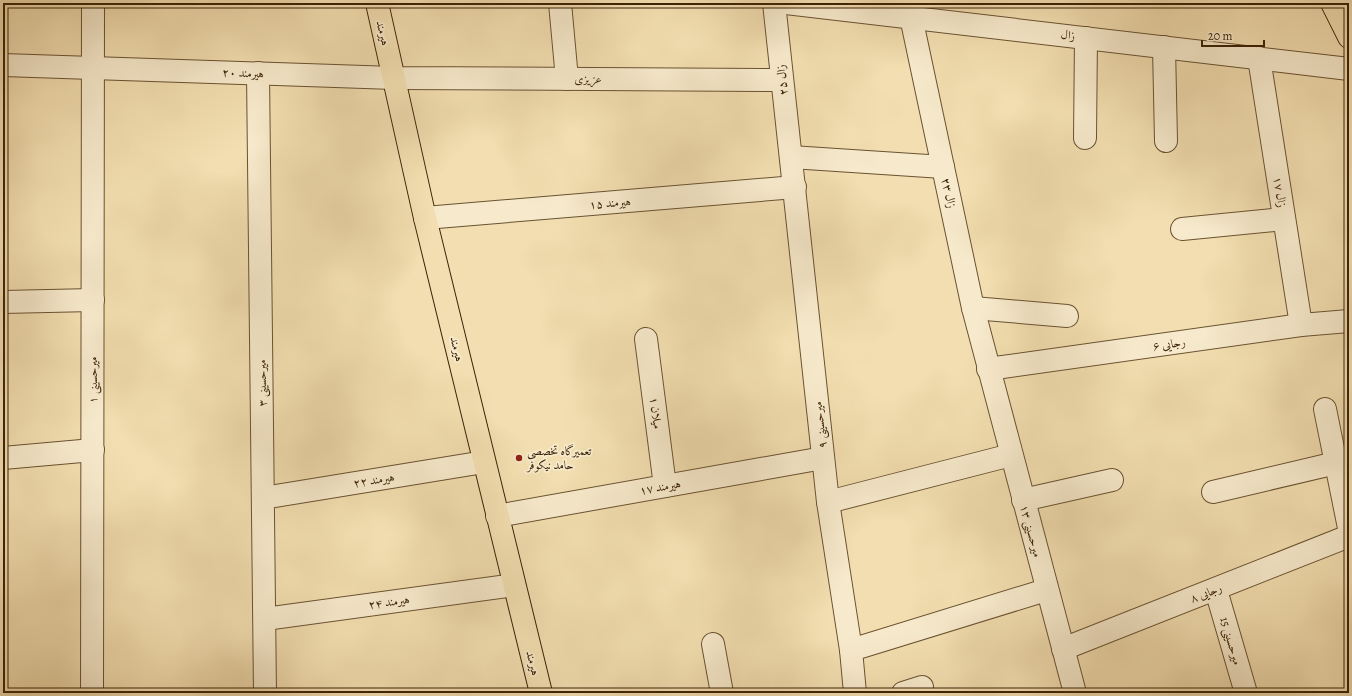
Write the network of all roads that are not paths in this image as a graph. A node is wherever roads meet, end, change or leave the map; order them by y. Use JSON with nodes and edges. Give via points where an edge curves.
{"nodes":[{"id":1,"x":93,"y":3,"type":"edge"},
{"id":2,"x":377,"y":3,"type":"edge"},
{"id":3,"x":560,"y":3,"type":"edge"},
{"id":4,"x":774,"y":3,"type":"edge"},
{"id":5,"x":786,"y":3,"type":"edge"},
{"id":6,"x":1332,"y":3,"type":"edge"},
{"id":7,"x":911,"y":17,"type":"junction"},
{"id":8,"x":1086,"y":38,"type":"junction"},
{"id":9,"x":1349,"y":38,"type":"edge"},
{"id":10,"x":1164,"y":47,"type":"junction"},
{"id":11,"x":1258,"y":58,"type":"junction"},
{"id":12,"x":3,"y":65,"type":"edge"},
{"id":13,"x":93,"y":67,"type":"junction"},
{"id":14,"x":1349,"y":68,"type":"edge"},
{"id":15,"x":258,"y":73,"type":"junction"},
{"id":16,"x":394,"y":78,"type":"junction"},
{"id":17,"x":567,"y":79,"type":"junction"},
{"id":18,"x":782,"y":80,"type":"junction"},
{"id":19,"x":1085,"y":138,"type":"dead end"},
{"id":20,"x":1166,"y":141,"type":"dead end"},
{"id":21,"x":791,"y":157,"type":"junction"},
{"id":22,"x":943,"y":167,"type":"junction"},
{"id":23,"x":795,"y":187,"type":"junction"},
{"id":24,"x":425,"y":218,"type":"junction"},
{"id":25,"x":1284,"y":219,"type":"junction"},
{"id":26,"x":1182,"y":228,"type":"dead end"},
{"id":27,"x":93,"y":300,"type":"junction"},
{"id":28,"x":3,"y":302,"type":"edge"},
{"id":29,"x":973,"y":308,"type":"junction"},
{"id":30,"x":1067,"y":316,"type":"dead end"},
{"id":31,"x":1349,"y":321,"type":"edge"},
{"id":32,"x":1301,"y":325,"type":"junction"},
{"id":33,"x":646,"y":339,"type":"dead end"},
{"id":34,"x":988,"y":369,"type":"junction"},
{"id":35,"x":1325,"y":409,"type":"dead end"},
{"id":36,"x":93,"y":450,"type":"junction"},
{"id":37,"x":1011,"y":455,"type":"junction"},
{"id":38,"x":3,"y":458,"type":"edge"},
{"id":39,"x":823,"y":458,"type":"junction"},
{"id":40,"x":484,"y":462,"type":"junction"},
{"id":41,"x":1336,"y":463,"type":"junction"},
{"id":42,"x":1112,"y":480,"type":"dead end"},
{"id":43,"x":665,"y":486,"type":"junction"},
{"id":44,"x":1213,"y":492,"type":"dead end"},
{"id":45,"x":263,"y":498,"type":"junction"},
{"id":46,"x":1023,"y":500,"type":"junction"},
{"id":47,"x":828,"y":502,"type":"junction"},
{"id":48,"x":497,"y":516,"type":"junction"},
{"id":49,"x":1349,"y":528,"type":"edge"},
{"id":50,"x":1349,"y":536,"type":"edge"},
{"id":51,"x":514,"y":585,"type":"junction"},
{"id":52,"x":1046,"y":590,"type":"junction"},
{"id":53,"x":1216,"y":590,"type":"junction"},
{"id":54,"x":265,"y":619,"type":"junction"},
{"id":55,"x":713,"y":644,"type":"dead end"},
{"id":56,"x":1063,"y":649,"type":"junction"},
{"id":57,"x":851,"y":650,"type":"junction"},
{"id":58,"x":92,"y":693,"type":"edge"},
{"id":59,"x":265,"y":693,"type":"edge"},
{"id":60,"x":541,"y":693,"type":"edge"},
{"id":61,"x":722,"y":693,"type":"edge"},
{"id":62,"x":855,"y":693,"type":"edge"},
{"id":63,"x":1075,"y":693,"type":"edge"},
{"id":64,"x":1246,"y":693,"type":"edge"}],
"edges":[{"from":1,"to":13,"type":"street","name":"میرحسینی ۱"},
{"from":2,"to":16,"type":"main road","name":"هیرمند"},
{"from":3,"to":17,"type":"street"},
{"from":4,"to":18,"type":"street","name":"زال ۲۵"},
{"from":5,"to":7,"type":"street","name":"زال"},
{"from":6,"to":9,"type":"main road"},
{"from":7,"to":8,"type":"street","name":"زال"},
{"from":7,"to":22,"type":"street","name":"زال ۲۳"},
{"from":8,"to":10,"type":"street","name":"زال"},
{"from":8,"to":19,"type":"street"},
{"from":10,"to":11,"type":"street","name":"زال"},
{"from":10,"to":20,"type":"street"},
{"from":11,"to":14,"type":"street","name":"زال"},
{"from":11,"to":25,"type":"street","name":"زال ۱۷"},
{"from":12,"to":13,"type":"street","name":"هیرمند ۲۰"},
{"from":13,"to":15,"type":"street","name":"هیرمند ۲۰"},
{"from":13,"to":27,"type":"street","name":"میرحسینی ۱"},
{"from":15,"to":16,"type":"street","name":"هیرمند ۲۰"},
{"from":15,"to":45,"type":"street","name":"میرحسینی ۳"},
{"from":16,"to":17,"type":"street","name":"عزیزی"},
{"from":16,"to":24,"type":"main road","name":"هیرمند"},
{"from":17,"to":18,"type":"street","name":"عزیزی"},
{"from":18,"to":21,"type":"street","name":"زال ۲۵"},
{"from":21,"to":22,"type":"street"},
{"from":21,"to":23,"type":"street","name":"میرحسینی ۹"},
{"from":22,"to":29,"type":"street","name":"زال ۲۳"},
{"from":23,"to":24,"type":"street","name":"هیرمند ۱۵"},
{"from":23,"to":39,"type":"street","name":"میرحسینی ۹"},
{"from":24,"to":40,"type":"main road","name":"هیرمند"},
{"from":25,"to":26,"type":"street"},
{"from":25,"to":32,"type":"street","name":"زال ۱۷"},
{"from":27,"to":28,"type":"street"},
{"from":27,"to":36,"type":"street","name":"میرحسینی ۱"},
{"from":29,"to":30,"type":"street"},
{"from":29,"to":34,"type":"street","name":"زال ۲۳"},
{"from":31,"to":32,"type":"street","name":"رجایی ۶"},
{"from":32,"to":34,"type":"street","name":"رجایی ۶"},
{"from":33,"to":43,"type":"street","name":"میلان ۱"},
{"from":34,"to":37,"type":"street","name":"میرحسینی ۱۳"},
{"from":35,"to":41,"type":"street"},
{"from":36,"to":38,"type":"street"},
{"from":36,"to":58,"type":"street","name":"میرحسینی ۱"},
{"from":37,"to":46,"type":"street","name":"میرحسینی ۱۳"},
{"from":37,"to":47,"type":"street"},
{"from":39,"to":43,"type":"street","name":"هیرمند ۱۷"},
{"from":39,"to":47,"type":"street","name":"میرحسینی ۹"},
{"from":40,"to":45,"type":"street","name":"هیرمند ۲۲"},
{"from":40,"to":48,"type":"main road","name":"هیرمند"},
{"from":41,"to":44,"type":"street"},
{"from":41,"to":49,"type":"street"},
{"from":42,"to":46,"type":"street"},
{"from":43,"to":48,"type":"street","name":"هیرمند ۱۷"},
{"from":45,"to":54,"type":"street","name":"میرحسینی ۳"},
{"from":46,"to":52,"type":"street","name":"میرحسینی ۱۳"},
{"from":47,"to":57,"type":"street","name":"میرحسینی ۹"},
{"from":48,"to":51,"type":"main road","name":"هیرمند"},
{"from":50,"to":53,"type":"street","name":"رجایی ۸"},
{"from":51,"to":54,"type":"street","name":"هیرمند ۲۴"},
{"from":51,"to":60,"type":"main road","name":"هیرمند"},
{"from":52,"to":56,"type":"street","name":"میرحسینی ۱۳"},
{"from":52,"to":57,"type":"street"},
{"from":53,"to":56,"type":"street","name":"رجایی ۸"},
{"from":53,"to":64,"type":"street","name":"میرحسینی 15"},
{"from":54,"to":59,"type":"street","name":"میرحسینی ۳"},
{"from":55,"to":61,"type":"street"},
{"from":56,"to":63,"type":"street","name":"میرحسینی ۱۳"},
{"from":57,"to":62,"type":"street","name":"میرحسینی ۹"}]}
